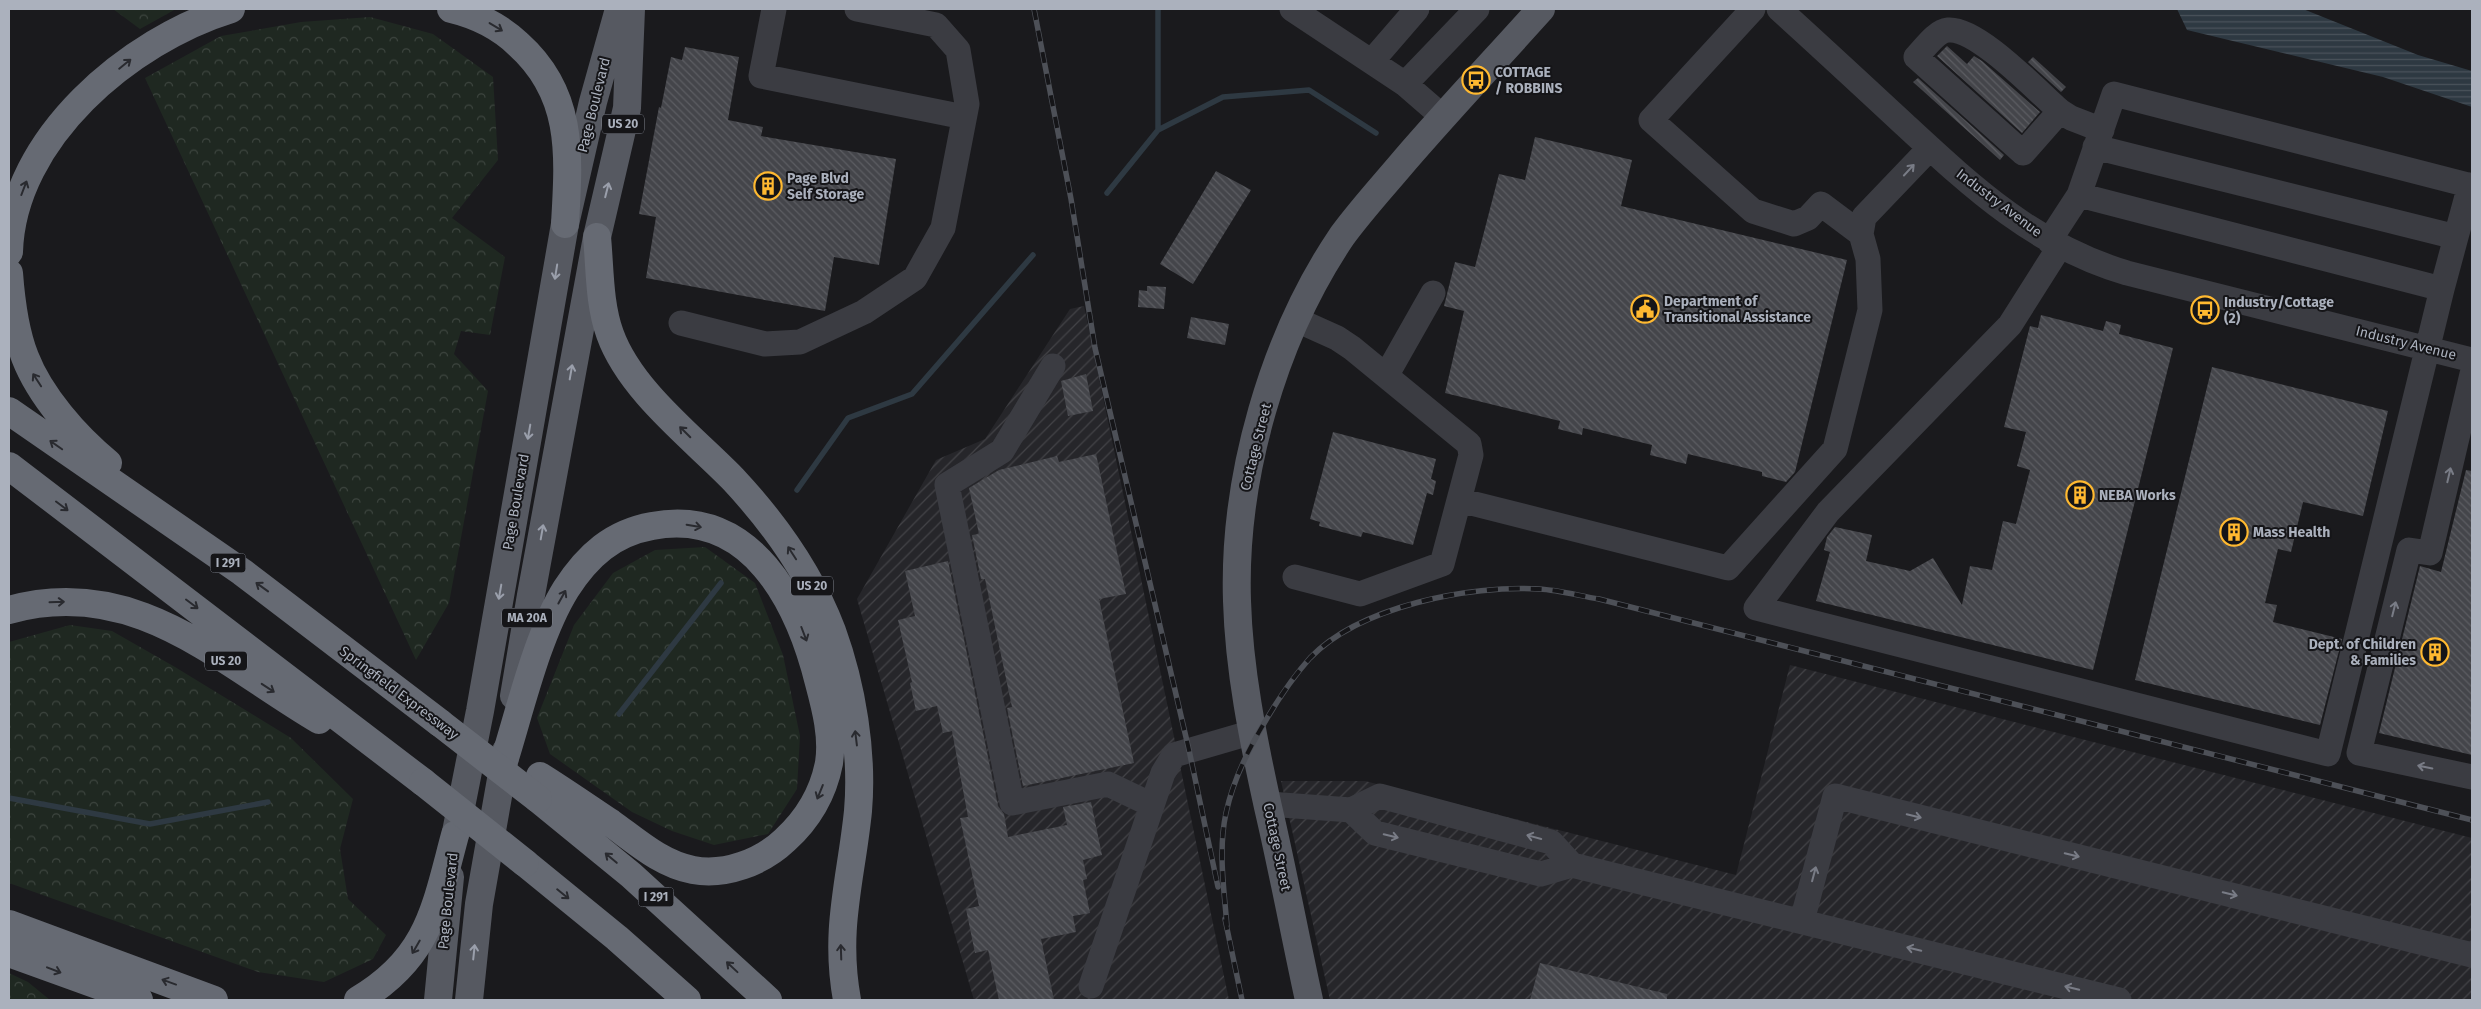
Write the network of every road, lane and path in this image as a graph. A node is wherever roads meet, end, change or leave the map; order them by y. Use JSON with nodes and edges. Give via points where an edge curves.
{"nodes":[{"id":1,"x":231,"y":9,"type":"edge"},
{"id":2,"x":451,"y":9,"type":"edge"},
{"id":3,"x":619,"y":9,"type":"edge"},
{"id":4,"x":631,"y":9,"type":"edge"},
{"id":5,"x":774,"y":9,"type":"edge"},
{"id":6,"x":857,"y":9,"type":"edge"},
{"id":7,"x":1292,"y":9,"type":"edge"},
{"id":8,"x":1417,"y":9,"type":"edge"},
{"id":9,"x":1477,"y":9,"type":"edge"},
{"id":10,"x":1541,"y":9,"type":"edge"},
{"id":11,"x":1753,"y":9,"type":"edge"},
{"id":12,"x":1779,"y":9,"type":"edge"},
{"id":13,"x":1372,"y":61,"type":"junction"},
{"id":14,"x":1405,"y":84,"type":"junction"},
{"id":15,"x":2060,"y":111,"type":"junction"},
{"id":16,"x":964,"y":117,"type":"junction"},
{"id":17,"x":1443,"y":118,"type":"junction"},
{"id":18,"x":2098,"y":138,"type":"junction"},
{"id":19,"x":1930,"y":148,"type":"junction"},
{"id":20,"x":2471,"y":185,"type":"edge"},
{"id":21,"x":2078,"y":195,"type":"junction"},
{"id":22,"x":564,"y":224,"type":"junction"},
{"id":23,"x":1860,"y":234,"type":"junction"},
{"id":24,"x":597,"y":237,"type":"junction"},
{"id":25,"x":2456,"y":237,"type":"junction"},
{"id":26,"x":2054,"y":243,"type":"junction"},
{"id":27,"x":9,"y":252,"type":"edge"},
{"id":28,"x":9,"y":273,"type":"edge"},
{"id":29,"x":2442,"y":290,"type":"junction"},
{"id":30,"x":1433,"y":293,"type":"dead end"},
{"id":31,"x":1297,"y":320,"type":"junction"},
{"id":32,"x":681,"y":323,"type":"dead end"},
{"id":33,"x":2428,"y":348,"type":"junction"},
{"id":34,"x":2472,"y":360,"type":"edge"},
{"id":35,"x":1053,"y":366,"type":"dead end"},
{"id":36,"x":2472,"y":374,"type":"edge"},
{"id":37,"x":1386,"y":376,"type":"junction"},
{"id":38,"x":9,"y":412,"type":"edge"},
{"id":39,"x":9,"y":466,"type":"edge"},
{"id":40,"x":1459,"y":500,"type":"junction"},
{"id":41,"x":222,"y":559,"type":"junction"},
{"id":42,"x":1295,"y":576,"type":"dead end"},
{"id":43,"x":9,"y":610,"type":"edge"},
{"id":44,"x":1253,"y":732,"type":"junction"},
{"id":45,"x":504,"y":758,"type":"junction"},
{"id":46,"x":2472,"y":777,"type":"edge"},
{"id":47,"x":424,"y":782,"type":"junction"},
{"id":48,"x":539,"y":788,"type":"junction"},
{"id":49,"x":1268,"y":804,"type":"junction"},
{"id":50,"x":1152,"y":805,"type":"junction"},
{"id":51,"x":1351,"y":810,"type":"junction"},
{"id":52,"x":455,"y":835,"type":"junction"},
{"id":53,"x":1572,"y":865,"type":"junction"},
{"id":54,"x":1802,"y":921,"type":"junction"},
{"id":55,"x":9,"y":924,"type":"edge"},
{"id":56,"x":9,"y":953,"type":"edge"},
{"id":57,"x":2472,"y":955,"type":"edge"},
{"id":58,"x":1091,"y":986,"type":"dead end"},
{"id":59,"x":139,"y":1000,"type":"edge"},
{"id":60,"x":214,"y":1000,"type":"edge"},
{"id":61,"x":358,"y":1000,"type":"edge"},
{"id":62,"x":438,"y":1000,"type":"edge"},
{"id":63,"x":469,"y":1000,"type":"edge"},
{"id":64,"x":687,"y":1000,"type":"edge"},
{"id":65,"x":768,"y":1000,"type":"edge"},
{"id":66,"x":848,"y":1000,"type":"edge"},
{"id":67,"x":1309,"y":1000,"type":"edge"},
{"id":68,"x":2119,"y":1000,"type":"edge"}],
"edges":[{"from":27,"to":1,"type":"highway","one_way":true,"via":[[13,220],[27,179],[48,141],[77,105],[149,46]]},
{"from":2,"to":22,"type":"highway","one_way":true,"via":[[499,28],[528,53],[548,78],[566,130]]},
{"from":3,"to":22,"type":"main road","name":"Page Boulevard","number":"US 20"},
{"from":24,"to":4,"type":"main road","name":"Page Boulevard","number":"US 20","one_way":true,"via":[[627,108]]},
{"from":5,"to":16,"type":"street","via":[[762,76]]},
{"from":6,"to":16,"type":"street","via":[[936,25],[958,50],[967,104]]},
{"from":7,"to":13,"type":"street"},
{"from":8,"to":13,"type":"street"},
{"from":9,"to":14,"type":"street"},
{"from":10,"to":17,"type":"main road","name":"Cottage Street"},
{"from":11,"to":23,"type":"street","via":[[1651,120],[1753,211],[1794,224],[1808,218],[1821,204]]},
{"from":12,"to":19,"type":"street","name":"Industry Avenue"},
{"from":13,"to":14,"type":"street"},
{"from":14,"to":17,"type":"street"},
{"from":15,"to":15,"type":"street","via":[[1980,41],[1960,31],[1947,30],[1937,35],[1916,57],[2022,153]]},
{"from":15,"to":18,"type":"street"},
{"from":16,"to":32,"type":"street","via":[[943,228],[915,278],[864,312],[800,342],[765,344]]},
{"from":17,"to":31,"type":"main road","name":"Cottage Street","via":[[1343,236],[1311,288]]},
{"from":18,"to":20,"type":"street","via":[[2114,94]]},
{"from":18,"to":21,"type":"street"},
{"from":18,"to":25,"type":"street"},
{"from":23,"to":19,"type":"street","one_way":true,"via":[[1864,217]]},
{"from":19,"to":26,"type":"street","name":"Industry Avenue","via":[[1968,183],[2024,226]]},
{"from":20,"to":25,"type":"street"},
{"from":21,"to":26,"type":"street"},
{"from":21,"to":29,"type":"street"},
{"from":22,"to":52,"type":"main road","name":"Page Boulevard","number":"US 20","one_way":true,"via":[[482,701]]},
{"from":23,"to":40,"type":"street","via":[[1868,259],[1870,310],[1835,448],[1728,568]]},
{"from":45,"to":24,"type":"main road","name":"Page Boulevard","number":"MA 20A","one_way":true},
{"from":66,"to":24,"type":"highway","number":"US 20","one_way":true,"via":[[841,967],[841,933],[859,783],[852,712],[838,650],[817,597],[777,531],[734,480],[645,388],[620,354],[605,316]]},
{"from":25,"to":29,"type":"street"},
{"from":26,"to":33,"type":"street","name":"Industry Avenue","via":[[2127,273]]},
{"from":26,"to":33,"type":"street","via":[[2010,325],[1828,512],[1756,608],[2328,754]]},
{"from":41,"to":28,"type":"highway","one_way":true,"via":[[90,448],[65,421],[24,354],[16,326]]},
{"from":29,"to":33,"type":"street"},
{"from":30,"to":37,"type":"street"},
{"from":31,"to":37,"type":"street","via":[[1337,338]]},
{"from":31,"to":44,"type":"main road","name":"Cottage Street","via":[[1282,352],[1262,417],[1246,477],[1238,540],[1240,651]]},
{"from":33,"to":34,"type":"street","name":"Industry Avenue"},
{"from":35,"to":50,"type":"street","via":[[1002,452],[947,485],[1012,803],[1108,784]]},
{"from":46,"to":36,"type":"street","one_way":true,"via":[[2359,753],[2409,550],[2430,553]]},
{"from":37,"to":40,"type":"street","via":[[1469,444],[1471,454]]},
{"from":41,"to":38,"type":"highway","name":"Springfield Expressway","number":"I 291","one_way":true},
{"from":39,"to":47,"type":"highway","one_way":true},
{"from":40,"to":42,"type":"street","via":[[1442,564],[1360,594]]},
{"from":48,"to":41,"type":"highway","name":"Springfield Expressway","number":"I 291","one_way":true,"bridge":true,"via":[[343,651]]},
{"from":43,"to":47,"type":"highway","number":"US 20","one_way":true,"via":[[30,604],[84,602],[117,607],[161,624],[194,640],[291,703]]},
{"from":44,"to":49,"type":"main road","name":"Cottage Street"},
{"from":44,"to":50,"type":"street","via":[[1174,755],[1163,773]]},
{"from":45,"to":48,"type":"highway","one_way":true,"via":[[547,626],[566,590],[600,547],[641,528],[662,524],[696,525],[727,535],[764,564],[785,594],[806,640],[824,701],[830,743],[829,764],[818,796],[805,820],[791,835],[766,855],[740,866],[710,872],[686,869],[650,852],[576,798]]},
{"from":63,"to":45,"type":"main road","name":"Page Boulevard","number":"MA 20A","one_way":true,"via":[[480,904]]},
{"from":47,"to":64,"type":"highway","one_way":true,"bridge":true,"via":[[617,938]]},
{"from":65,"to":48,"type":"highway","name":"Springfield Expressway","number":"I 291","one_way":true},
{"from":49,"to":51,"type":"street"},
{"from":49,"to":67,"type":"main road","name":"Cottage Street"},
{"from":50,"to":58,"type":"street"},
{"from":51,"to":53,"type":"street","one_way":true,"via":[[1375,832],[1541,874]]},
{"from":53,"to":51,"type":"street","one_way":true,"via":[[1550,842],[1380,796]]},
{"from":52,"to":61,"type":"highway","number":"US 20","one_way":true,"via":[[432,914],[416,948],[393,977]]},
{"from":52,"to":62,"type":"main road","name":"Page Boulevard"},
{"from":53,"to":54,"type":"street"},
{"from":54,"to":57,"type":"street","one_way":true,"via":[[1835,796]]},
{"from":68,"to":54,"type":"street","one_way":true},
{"from":60,"to":55,"type":"highway","one_way":true},
{"from":56,"to":59,"type":"highway","one_way":true}]}
